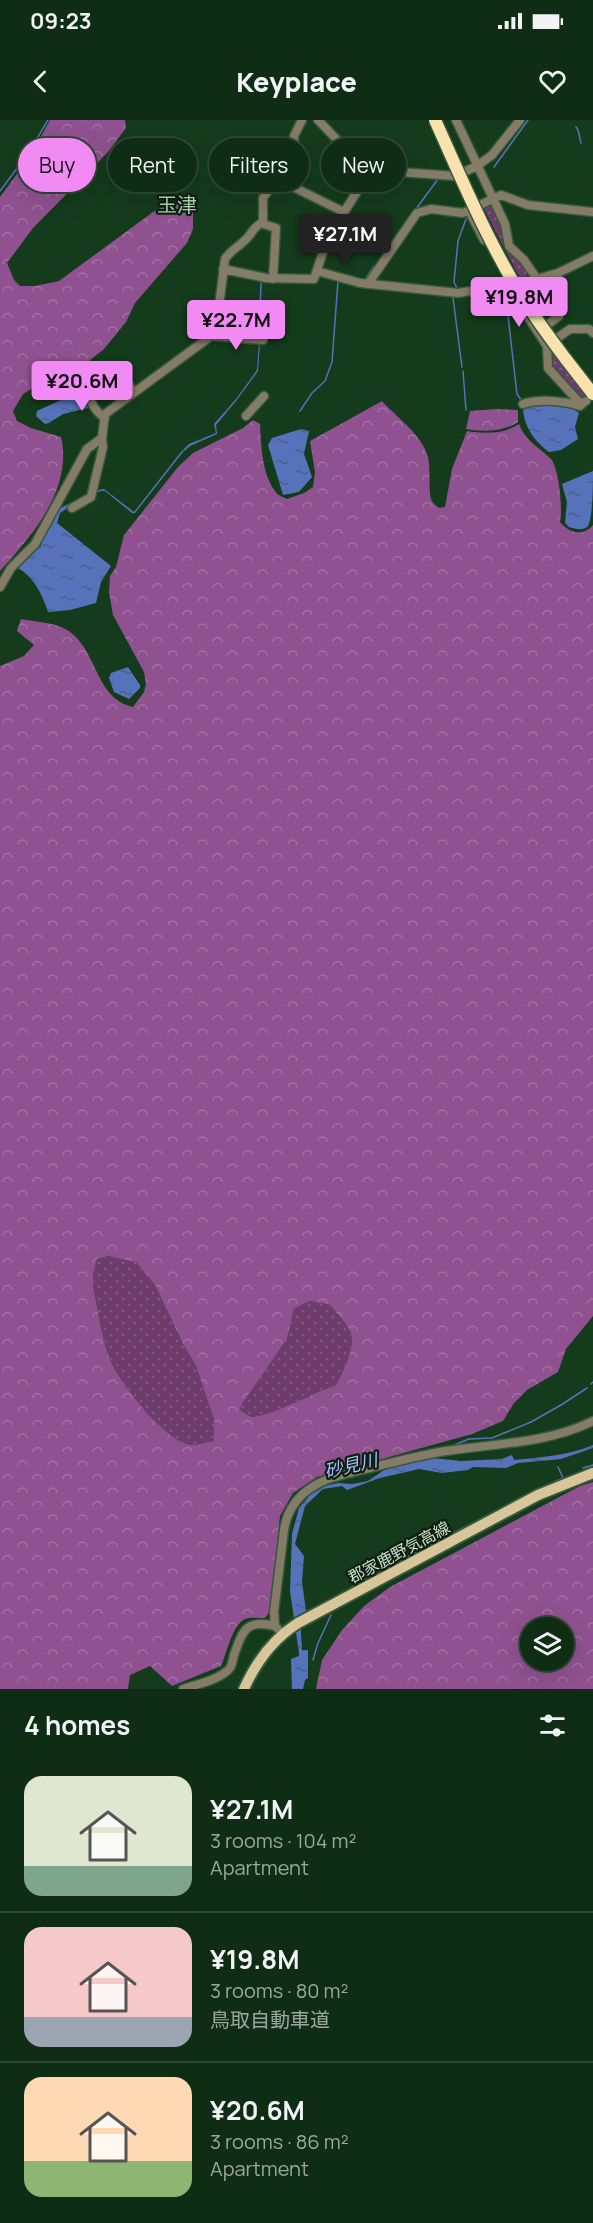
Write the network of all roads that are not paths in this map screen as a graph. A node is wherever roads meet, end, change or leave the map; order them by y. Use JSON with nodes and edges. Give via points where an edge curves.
{"nodes":[{"id":1,"x":302,"y":120,"type":"edge"},
{"id":2,"x":318,"y":120,"type":"edge"},
{"id":3,"x":437,"y":120,"type":"edge"},
{"id":4,"x":456,"y":120,"type":"edge"},
{"id":5,"x":520,"y":120,"type":"edge"},
{"id":6,"x":294,"y":138,"type":"edge"},
{"id":7,"x":335,"y":138,"type":"edge"},
{"id":8,"x":477,"y":166,"type":"junction"},
{"id":9,"x":406,"y":172,"type":"edge"},
{"id":10,"x":267,"y":192,"type":"edge"},
{"id":11,"x":303,"y":192,"type":"edge"},
{"id":12,"x":357,"y":192,"type":"edge"},
{"id":13,"x":493,"y":199,"type":"junction"},
{"id":14,"x":344,"y":212,"type":"junction"},
{"id":15,"x":469,"y":212,"type":"junction"},
{"id":16,"x":593,"y":212,"type":"edge"},
{"id":17,"x":262,"y":223,"type":"junction"},
{"id":18,"x":593,"y":256,"type":"edge"},
{"id":19,"x":223,"y":269,"type":"junction"},
{"id":20,"x":317,"y":271,"type":"junction"},
{"id":21,"x":558,"y":273,"type":"junction"},
{"id":22,"x":273,"y":279,"type":"junction"},
{"id":23,"x":537,"y":279,"type":"junction"},
{"id":24,"x":368,"y":284,"type":"junction"},
{"id":25,"x":509,"y":286,"type":"junction"},
{"id":26,"x":556,"y":318,"type":"junction"},
{"id":27,"x":593,"y":325,"type":"edge"},
{"id":28,"x":537,"y":332,"type":"junction"},
{"id":29,"x":593,"y":333,"type":"edge"},
{"id":30,"x":211,"y":336,"type":"junction"},
{"id":31,"x":263,"y":340,"type":"dead end"},
{"id":32,"x":547,"y":346,"type":"junction"},
{"id":33,"x":566,"y":357,"type":"junction"},
{"id":34,"x":120,"y":373,"type":"dead end"},
{"id":35,"x":83,"y":384,"type":"dead end"},
{"id":36,"x":593,"y":388,"type":"edge"},
{"id":37,"x":134,"y":392,"type":"junction"},
{"id":38,"x":264,"y":396,"type":"dead end"},
{"id":39,"x":588,"y":399,"type":"edge"},
{"id":40,"x":523,"y":404,"type":"dead end"},
{"id":41,"x":246,"y":416,"type":"dead end"},
{"id":42,"x":105,"y":418,"type":"junction"},
{"id":43,"x":102,"y":438,"type":"junction"},
{"id":44,"x":72,"y":508,"type":"dead end"},
{"id":45,"x":0,"y":587,"type":"edge"},
{"id":46,"x":593,"y":1421,"type":"edge"},
{"id":47,"x":593,"y":1473,"type":"edge"},
{"id":48,"x":281,"y":1630,"type":"junction"},
{"id":49,"x":183,"y":1689,"type":"edge"},
{"id":50,"x":244,"y":1689,"type":"edge"}],
"edges":[{"from":1,"to":6,"type":"street"},
{"from":2,"to":7,"type":"street"},
{"from":3,"to":33,"type":"highway","bridge":true,"via":[[490,233]]},
{"from":4,"to":8,"type":"street"},
{"from":5,"to":8,"type":"street","via":[[492,155]]},
{"from":8,"to":9,"type":"street","via":[[455,176]]},
{"from":8,"to":13,"type":"street"},
{"from":10,"to":17,"type":"street","via":[[263,198]]},
{"from":11,"to":14,"type":"street"},
{"from":12,"to":14,"type":"street"},
{"from":13,"to":15,"type":"street"},
{"from":13,"to":16,"type":"street","via":[[501,195],[528,206]]},
{"from":13,"to":23,"type":"street","via":[[505,224],[509,246]]},
{"from":14,"to":20,"type":"street","via":[[328,237]]},
{"from":15,"to":24,"type":"street","via":[[431,209],[417,213]]},
{"from":15,"to":25,"type":"street"},
{"from":17,"to":19,"type":"street","via":[[230,252]]},
{"from":17,"to":22,"type":"street","via":[[276,228]]},
{"from":18,"to":21,"type":"street"},
{"from":19,"to":22,"type":"street"},
{"from":19,"to":30,"type":"street","via":[[216,330]]},
{"from":20,"to":22,"type":"street","via":[[314,279]]},
{"from":20,"to":24,"type":"street"},
{"from":21,"to":23,"type":"street"},
{"from":21,"to":26,"type":"street"},
{"from":23,"to":25,"type":"street"},
{"from":24,"to":25,"type":"street","via":[[458,293]]},
{"from":25,"to":28,"type":"street"},
{"from":26,"to":27,"type":"street","via":[[561,324]]},
{"from":26,"to":28,"type":"street"},
{"from":28,"to":32,"type":"street"},
{"from":29,"to":32,"type":"street","via":[[589,329],[570,329]]},
{"from":30,"to":31,"type":"street"},
{"from":30,"to":37,"type":"street"},
{"from":32,"to":39,"type":"street","via":[[548,368],[578,401]]},
{"from":33,"to":36,"type":"highway"},
{"from":33,"to":39,"type":"highway"},
{"from":34,"to":37,"type":"street"},
{"from":35,"to":42,"type":"street","via":[[95,415]]},
{"from":37,"to":42,"type":"street"},
{"from":38,"to":41,"type":"street"},
{"from":39,"to":40,"type":"street","via":[[580,406],[567,402]]},
{"from":42,"to":43,"type":"street"},
{"from":43,"to":44,"type":"street","via":[[91,497]]},
{"from":43,"to":45,"type":"street","via":[[87,449],[35,544],[11,568]]},
{"from":46,"to":48,"type":"street","via":[[556,1436],[417,1456],[312,1487],[296,1501],[286,1519],[274,1612]]},
{"from":47,"to":48,"type":"main road","name":"郡家鹿野気高線","via":[[538,1495]]},
{"from":48,"to":49,"type":"street","via":[[262,1623],[252,1624],[241,1635],[230,1668]]},
{"from":48,"to":50,"type":"main road","name":"郡家鹿野気高線","via":[[254,1667]]}]}
